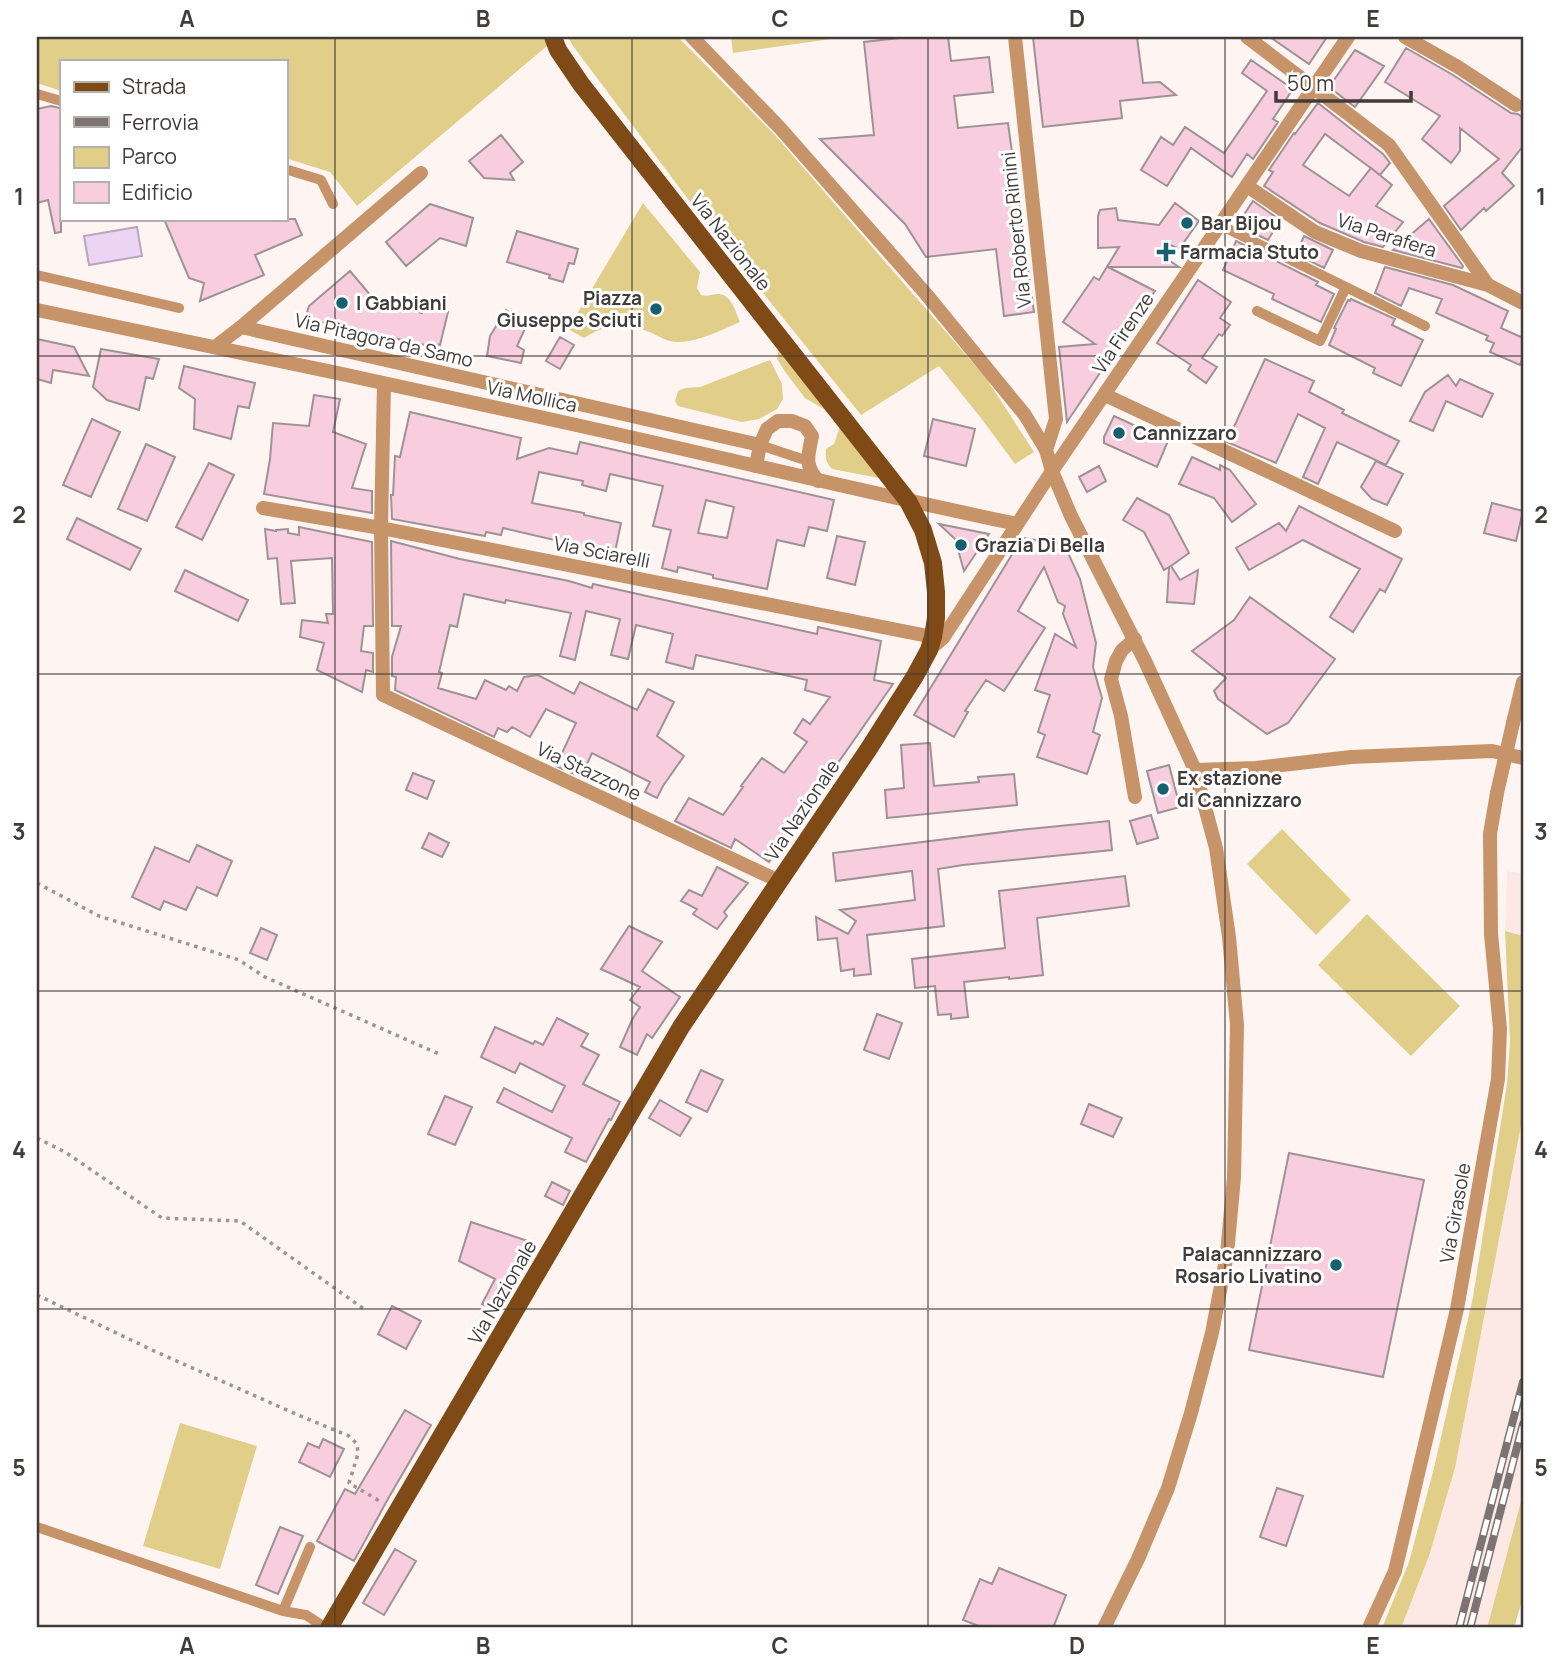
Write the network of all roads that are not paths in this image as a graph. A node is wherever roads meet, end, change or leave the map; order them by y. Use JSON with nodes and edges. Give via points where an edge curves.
{"nodes":[{"id":1,"x":553,"y":37,"type":"edge"},
{"id":2,"x":692,"y":37,"type":"edge"},
{"id":3,"x":1015,"y":37,"type":"edge"},
{"id":4,"x":1247,"y":37,"type":"edge"},
{"id":5,"x":1348,"y":37,"type":"edge"},
{"id":6,"x":1405,"y":37,"type":"edge"},
{"id":7,"x":1314,"y":87,"type":"junction"},
{"id":8,"x":37,"y":94,"type":"edge"},
{"id":9,"x":60,"y":101,"type":"edge"},
{"id":10,"x":1516,"y":105,"type":"dead end"},
{"id":11,"x":287,"y":170,"type":"edge"},
{"id":12,"x":421,"y":173,"type":"dead end"},
{"id":13,"x":1247,"y":186,"type":"junction"},
{"id":14,"x":332,"y":204,"type":"dead end"},
{"id":15,"x":1220,"y":225,"type":"junction"},
{"id":16,"x":37,"y":275,"type":"edge"},
{"id":17,"x":1488,"y":285,"type":"junction"},
{"id":18,"x":1346,"y":287,"type":"junction"},
{"id":19,"x":1523,"y":303,"type":"edge"},
{"id":20,"x":179,"y":308,"type":"dead end"},
{"id":21,"x":37,"y":310,"type":"edge"},
{"id":22,"x":1257,"y":311,"type":"dead end"},
{"id":23,"x":1425,"y":326,"type":"dead end"},
{"id":24,"x":241,"y":327,"type":"junction"},
{"id":25,"x":215,"y":347,"type":"junction"},
{"id":26,"x":384,"y":384,"type":"junction"},
{"id":27,"x":519,"y":390,"type":"junction"},
{"id":28,"x":1105,"y":395,"type":"junction"},
{"id":29,"x":512,"y":410,"type":"junction"},
{"id":30,"x":1056,"y":419,"type":"junction"},
{"id":31,"x":1074,"y":440,"type":"junction"},
{"id":32,"x":760,"y":445,"type":"junction"},
{"id":33,"x":1046,"y":450,"type":"junction"},
{"id":34,"x":808,"y":461,"type":"junction"},
{"id":35,"x":756,"y":466,"type":"junction"},
{"id":36,"x":1052,"y":471,"type":"junction"},
{"id":37,"x":818,"y":481,"type":"junction"},
{"id":38,"x":908,"y":501,"type":"junction"},
{"id":39,"x":263,"y":508,"type":"dead end"},
{"id":40,"x":1017,"y":524,"type":"junction"},
{"id":41,"x":381,"y":528,"type":"junction"},
{"id":42,"x":1395,"y":531,"type":"dead end"},
{"id":43,"x":965,"y":602,"type":"junction"},
{"id":44,"x":936,"y":609,"type":"junction"},
{"id":45,"x":1135,"y":639,"type":"junction"},
{"id":46,"x":931,"y":644,"type":"junction"},
{"id":47,"x":1523,"y":682,"type":"edge"},
{"id":48,"x":1523,"y":758,"type":"edge"},
{"id":49,"x":1195,"y":770,"type":"junction"},
{"id":50,"x":1135,"y":797,"type":"dead end"},
{"id":51,"x":779,"y":881,"type":"junction"},
{"id":52,"x":37,"y":1527,"type":"edge"},
{"id":53,"x":310,"y":1547,"type":"dead end"},
{"id":54,"x":283,"y":1611,"type":"junction"},
{"id":55,"x":327,"y":1628,"type":"edge"},
{"id":56,"x":1104,"y":1628,"type":"edge"},
{"id":57,"x":1369,"y":1628,"type":"edge"}],
"edges":[{"from":1,"to":38,"type":"main road","name":"Via Nazionale","via":[[581,84]]},
{"from":2,"to":33,"type":"street","via":[[780,128],[926,293],[1025,415]]},
{"from":3,"to":30,"type":"street","name":"Via Roberto Rimini"},
{"from":4,"to":7,"type":"street"},
{"from":5,"to":7,"type":"street","name":"Via Firenze"},
{"from":6,"to":10,"type":"street"},
{"from":7,"to":13,"type":"street","name":"Via Firenze"},
{"from":7,"to":17,"type":"street","via":[[1389,145]]},
{"from":8,"to":9,"type":"lane"},
{"from":11,"to":14,"type":"lane","via":[[321,180]]},
{"from":12,"to":24,"type":"street","name":"Via Pitagora da Samo"},
{"from":13,"to":15,"type":"street","name":"Via Firenze"},
{"from":13,"to":17,"type":"street","name":"Via Parafera","via":[[1315,232],[1361,251]]},
{"from":15,"to":18,"type":"lane"},
{"from":15,"to":28,"type":"street","name":"Via Firenze"},
{"from":16,"to":20,"type":"lane"},
{"from":17,"to":19,"type":"street","name":"Via Parafera"},
{"from":18,"to":22,"type":"lane","via":[[1320,341]]},
{"from":18,"to":23,"type":"lane"},
{"from":21,"to":25,"type":"street","name":"Via Mollica"},
{"from":24,"to":25,"type":"street","name":"Via Pitagora da Samo"},
{"from":24,"to":27,"type":"street","name":"Via Pitagora da Samo"},
{"from":25,"to":26,"type":"street","name":"Via Mollica"},
{"from":26,"to":29,"type":"street","name":"Via Mollica"},
{"from":26,"to":41,"type":"street"},
{"from":27,"to":29,"type":"lane"},
{"from":27,"to":32,"type":"street","name":"Via Pitagora da Samo"},
{"from":28,"to":31,"type":"street","name":"Via Firenze"},
{"from":28,"to":42,"type":"street"},
{"from":29,"to":35,"type":"street","name":"Via Mollica"},
{"from":30,"to":31,"type":"street"},
{"from":30,"to":33,"type":"street"},
{"from":31,"to":36,"type":"street","name":"Via Firenze"},
{"from":32,"to":34,"type":"lane"},
{"from":32,"to":34,"type":"street","via":[[767,429],[778,421],[805,425],[812,436]]},
{"from":32,"to":35,"type":"street"},
{"from":33,"to":36,"type":"street"},
{"from":34,"to":37,"type":"street"},
{"from":35,"to":37,"type":"street","name":"Via Mollica"},
{"from":36,"to":40,"type":"street","name":"Via Firenze"},
{"from":36,"to":45,"type":"street"},
{"from":37,"to":38,"type":"street","name":"Via Mollica"},
{"from":38,"to":40,"type":"street","name":"Via Mollica"},
{"from":38,"to":44,"type":"main road","name":"Via Nazionale","via":[[933,563]]},
{"from":39,"to":41,"type":"street","name":"Via Sciarelli"},
{"from":40,"to":43,"type":"street","name":"Via Firenze"},
{"from":41,"to":46,"type":"street","name":"Via Sciarelli"},
{"from":41,"to":51,"type":"street","name":"Via Stazzone","via":[[383,695]]},
{"from":43,"to":44,"type":"street"},
{"from":43,"to":46,"type":"street","name":"Via Firenze","via":[[943,638]]},
{"from":44,"to":46,"type":"main road","name":"Via Nazionale"},
{"from":45,"to":49,"type":"street"},
{"from":45,"to":50,"type":"street","via":[[1122,650],[1111,679]]},
{"from":46,"to":51,"type":"main road","name":"Via Nazionale","via":[[895,708]]},
{"from":47,"to":57,"type":"street","name":"Via Girasole","bridge":true,"via":[[1490,834],[1491,934],[1500,1029],[1498,1079],[1457,1309],[1395,1571]]},
{"from":48,"to":49,"type":"street","via":[[1492,751]]},
{"from":49,"to":56,"type":"street","via":[[1216,848],[1237,1025],[1234,1177],[1227,1254],[1212,1334],[1168,1488]]},
{"from":51,"to":55,"type":"main road","name":"Via Nazionale","via":[[681,1027]]},
{"from":52,"to":54,"type":"lane"},
{"from":53,"to":54,"type":"lane"},
{"from":54,"to":55,"type":"lane","via":[[306,1615]]}]}
